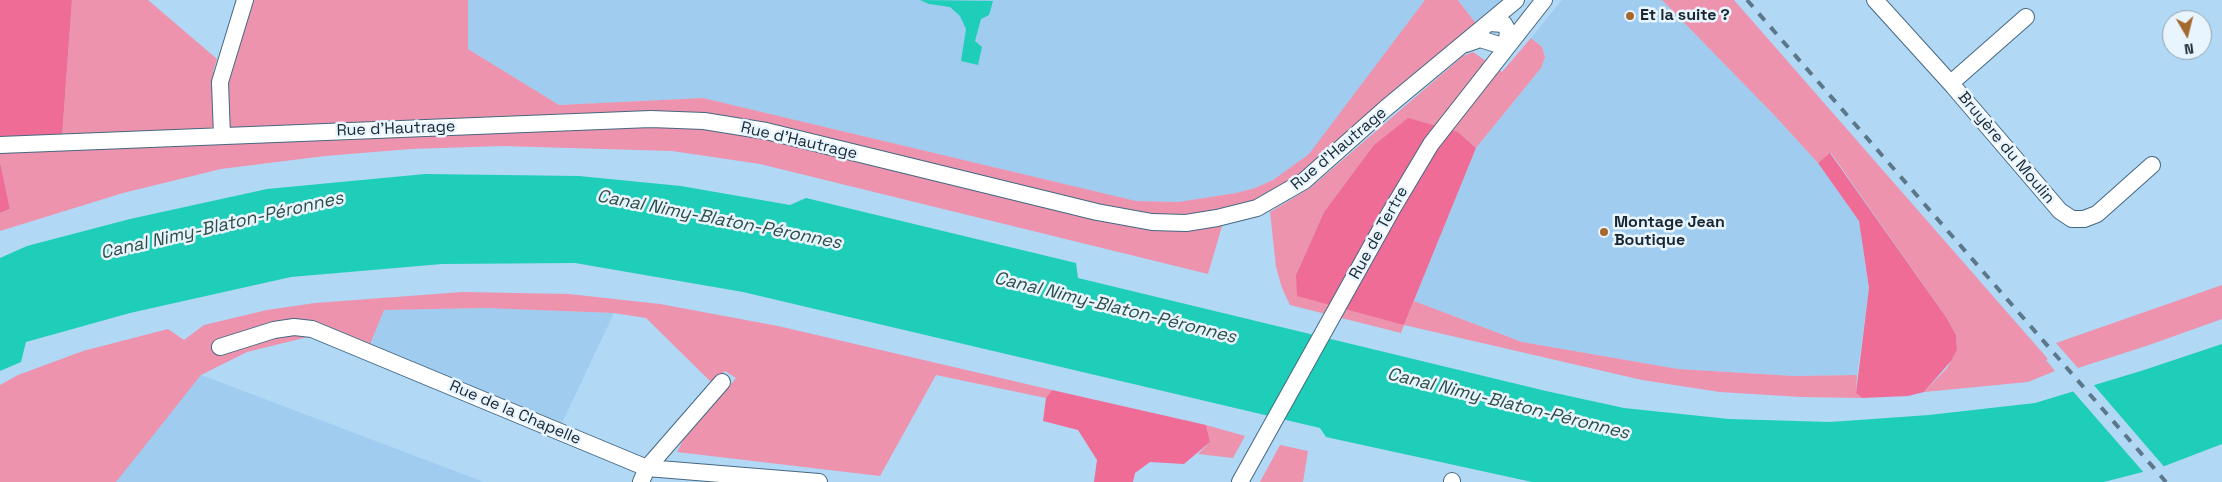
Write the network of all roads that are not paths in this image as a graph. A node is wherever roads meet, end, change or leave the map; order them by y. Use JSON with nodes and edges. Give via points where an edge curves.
{"nodes":[{"id":1,"x":245,"y":0,"type":"edge"},
{"id":2,"x":1516,"y":0,"type":"edge"},
{"id":3,"x":1544,"y":0,"type":"edge"},
{"id":4,"x":1875,"y":0,"type":"edge"},
{"id":5,"x":2026,"y":17,"type":"dead end"},
{"id":6,"x":1489,"y":23,"type":"junction"},
{"id":7,"x":1464,"y":45,"type":"junction"},
{"id":8,"x":1506,"y":47,"type":"junction"},
{"id":9,"x":1951,"y":83,"type":"junction"},
{"id":10,"x":222,"y":136,"type":"junction"},
{"id":11,"x":0,"y":145,"type":"edge"},
{"id":12,"x":2152,"y":166,"type":"dead end"},
{"id":13,"x":220,"y":347,"type":"dead end"},
{"id":14,"x":722,"y":382,"type":"dead end"},
{"id":15,"x":644,"y":475,"type":"edge"},
{"id":16,"x":819,"y":482,"type":"edge"},
{"id":17,"x":1240,"y":482,"type":"edge"}],
"edges":[{"from":1,"to":10,"type":"street","via":[[220,82]]},
{"from":2,"to":6,"type":"street","name":"Rue d'Hautrage"},
{"from":3,"to":8,"type":"street","name":"Rue de Tertre"},
{"from":4,"to":9,"type":"street","name":"Bruyère du Moulin"},
{"from":5,"to":9,"type":"street"},
{"from":6,"to":7,"type":"street","name":"Rue d'Hautrage"},
{"from":6,"to":8,"type":"street","via":[[1504,24],[1508,31]]},
{"from":7,"to":8,"type":"street","via":[[1480,39]]},
{"from":7,"to":10,"type":"street","name":"Rue d'Hautrage","via":[[1286,193],[1257,208],[1186,222],[1152,222],[1097,212],[766,131],[704,121],[651,119]]},
{"from":8,"to":17,"type":"street","name":"Rue de Tertre","via":[[1431,144],[1405,186]]},
{"from":9,"to":12,"type":"street","name":"Bruyère du Moulin","via":[[2060,211],[2072,219],[2097,214]]},
{"from":10,"to":11,"type":"street","name":"Rue d'Hautrage"},
{"from":13,"to":15,"type":"street","name":"Rue de la Chapelle","via":[[274,330],[312,329]]},
{"from":14,"to":15,"type":"street"},
{"from":15,"to":16,"type":"street","name":"Rue de la Chapelle"}]}
